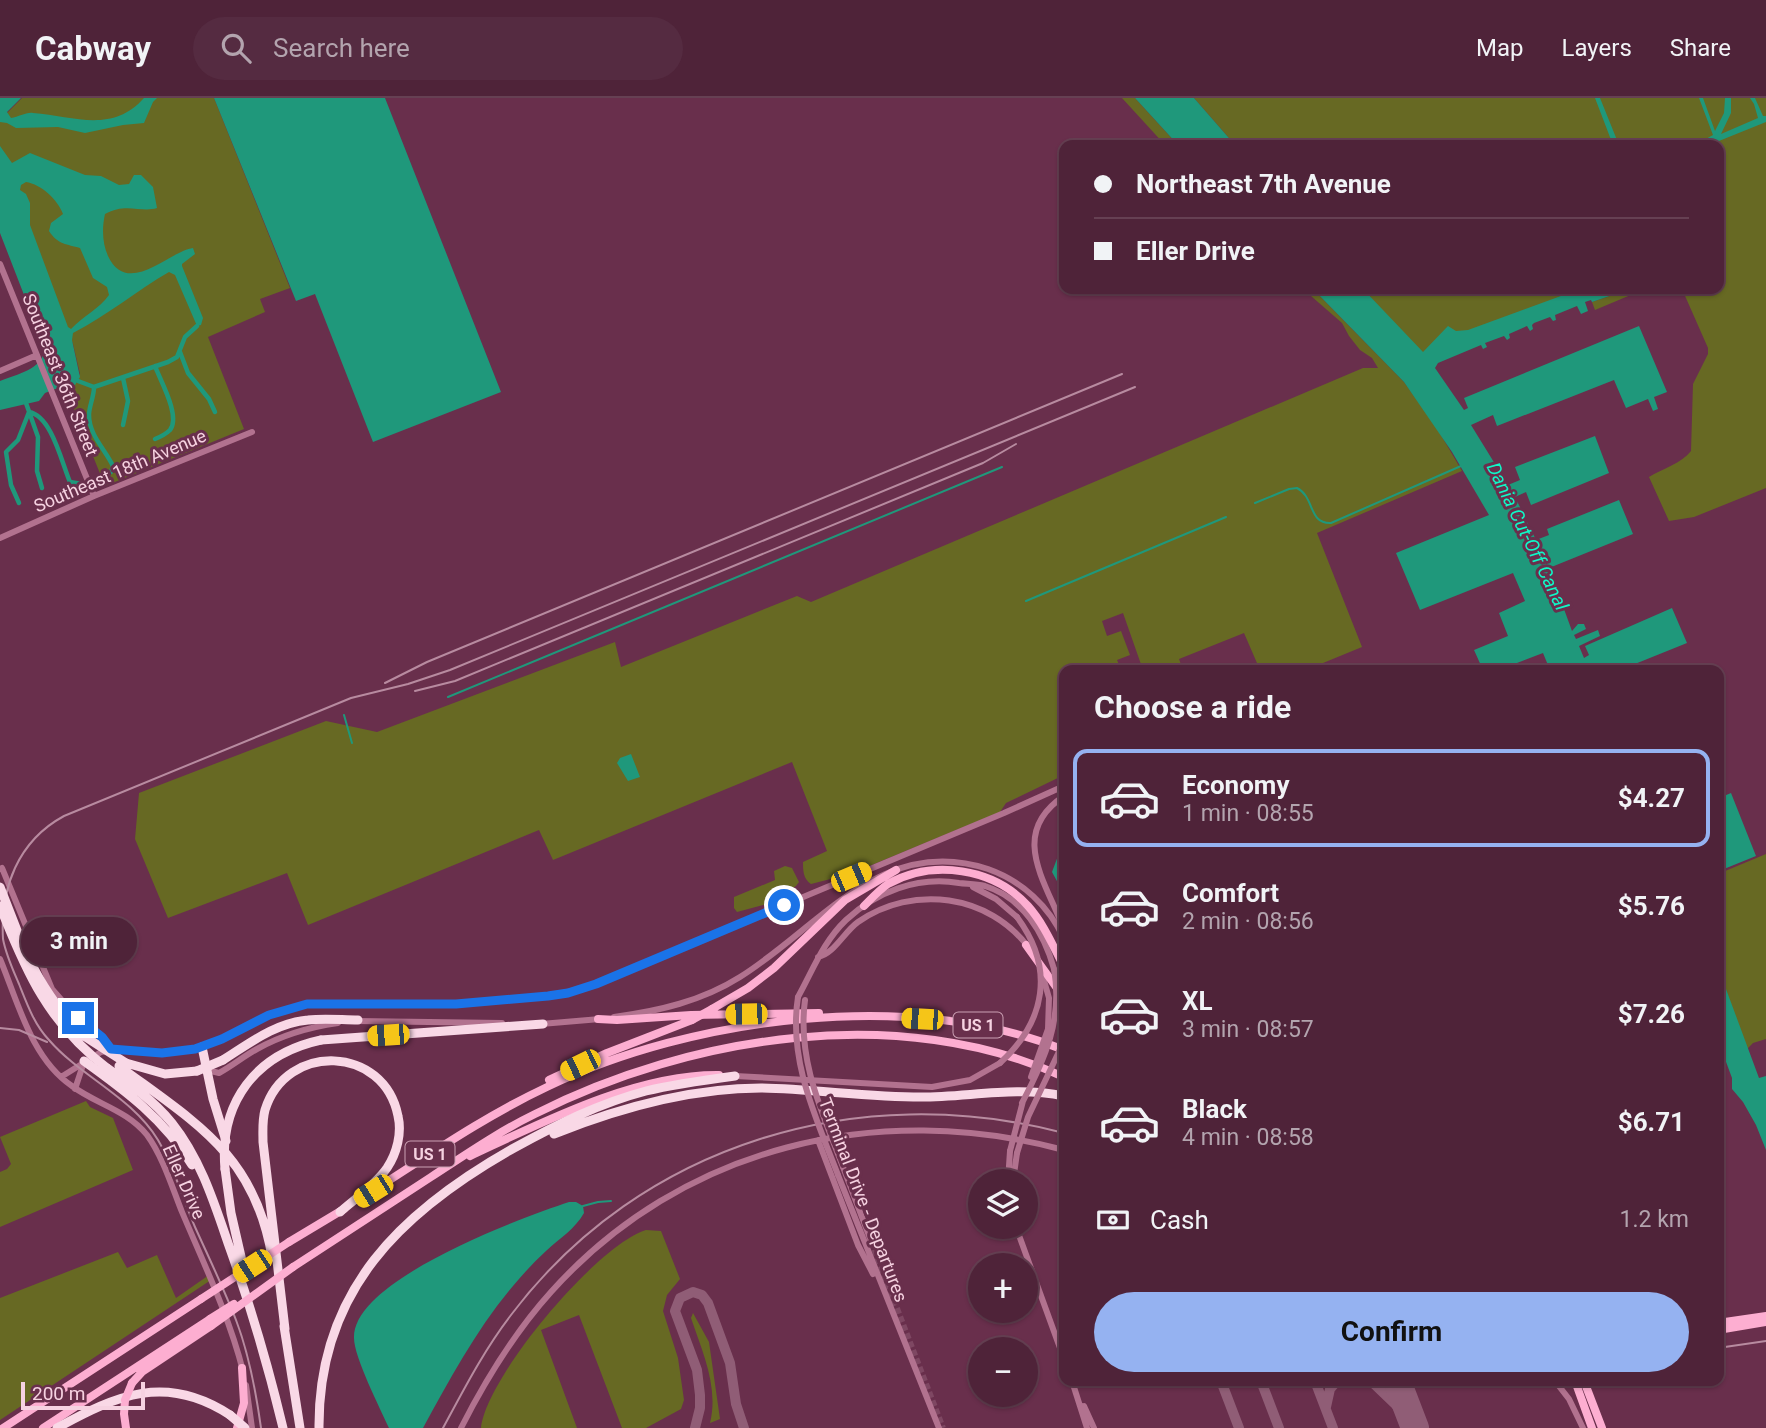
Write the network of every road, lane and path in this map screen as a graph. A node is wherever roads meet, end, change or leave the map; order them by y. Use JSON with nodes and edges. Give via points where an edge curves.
{"nodes":[{"id":1,"x":0,"y":264,"type":"edge"},
{"id":2,"x":38,"y":357,"type":"junction"},
{"id":3,"x":0,"y":371,"type":"edge"},
{"id":4,"x":252,"y":432,"type":"dead end"},
{"id":5,"x":94,"y":496,"type":"junction"},
{"id":6,"x":0,"y":538,"type":"edge"},
{"id":7,"x":1059,"y":788,"type":"edge"},
{"id":8,"x":1059,"y":800,"type":"edge"},
{"id":9,"x":0,"y":869,"type":"edge"},
{"id":10,"x":897,"y":870,"type":"junction"},
{"id":11,"x":962,"y":883,"type":"junction"},
{"id":12,"x":0,"y":887,"type":"edge"},
{"id":13,"x":0,"y":906,"type":"edge"},
{"id":14,"x":864,"y":906,"type":"junction"},
{"id":15,"x":1059,"y":919,"type":"edge"},
{"id":16,"x":1059,"y":930,"type":"edge"},
{"id":17,"x":1026,"y":945,"type":"junction"},
{"id":18,"x":817,"y":957,"type":"junction"},
{"id":19,"x":1059,"y":957,"type":"edge"},
{"id":20,"x":0,"y":959,"type":"edge"},
{"id":21,"x":1059,"y":991,"type":"edge"},
{"id":22,"x":802,"y":998,"type":"junction"},
{"id":23,"x":888,"y":1017,"type":"junction"},
{"id":24,"x":598,"y":1019,"type":"junction"},
{"id":25,"x":358,"y":1020,"type":"junction"},
{"id":26,"x":543,"y":1024,"type":"junction"},
{"id":27,"x":202,"y":1047,"type":"junction"},
{"id":28,"x":1059,"y":1048,"type":"edge"},
{"id":29,"x":111,"y":1049,"type":"junction"},
{"id":30,"x":1059,"y":1052,"type":"edge"},
{"id":31,"x":84,"y":1061,"type":"junction"},
{"id":32,"x":122,"y":1065,"type":"junction"},
{"id":33,"x":202,"y":1070,"type":"junction"},
{"id":34,"x":1059,"y":1075,"type":"edge"},
{"id":35,"x":735,"y":1076,"type":"junction"},
{"id":36,"x":61,"y":1077,"type":"junction"},
{"id":37,"x":75,"y":1088,"type":"junction"},
{"id":38,"x":1059,"y":1095,"type":"edge"},
{"id":39,"x":521,"y":1100,"type":"junction"},
{"id":40,"x":1022,"y":1103,"type":"junction"},
{"id":41,"x":818,"y":1140,"type":"junction"},
{"id":42,"x":1059,"y":1149,"type":"edge"},
{"id":43,"x":1013,"y":1152,"type":"junction"},
{"id":44,"x":507,"y":1153,"type":"junction"},
{"id":45,"x":451,"y":1164,"type":"junction"},
{"id":46,"x":1012,"y":1169,"type":"edge"},
{"id":47,"x":241,"y":1171,"type":"junction"},
{"id":48,"x":340,"y":1212,"type":"junction"},
{"id":49,"x":219,"y":1216,"type":"junction"},
{"id":50,"x":1020,"y":1239,"type":"edge"},
{"id":51,"x":871,"y":1241,"type":"tunnel mouth"},
{"id":52,"x":883,"y":1292,"type":"junction"},
{"id":53,"x":1766,"y":1316,"type":"edge"},
{"id":54,"x":211,"y":1322,"type":"junction"},
{"id":55,"x":1724,"y":1322,"type":"edge"},
{"id":56,"x":1766,"y":1322,"type":"edge"},
{"id":57,"x":285,"y":1329,"type":"junction"},
{"id":58,"x":1724,"y":1329,"type":"edge"},
{"id":59,"x":260,"y":1336,"type":"junction"},
{"id":60,"x":1059,"y":1345,"type":"edge"},
{"id":61,"x":242,"y":1368,"type":"junction"},
{"id":62,"x":1074,"y":1386,"type":"edge"},
{"id":63,"x":1559,"y":1386,"type":"edge"},
{"id":64,"x":1576,"y":1386,"type":"edge"},
{"id":65,"x":1587,"y":1386,"type":"edge"},
{"id":66,"x":1077,"y":1395,"type":"junction"},
{"id":67,"x":3,"y":1428,"type":"edge"},
{"id":68,"x":43,"y":1428,"type":"edge"},
{"id":69,"x":57,"y":1428,"type":"edge"},
{"id":70,"x":126,"y":1428,"type":"edge"},
{"id":71,"x":237,"y":1428,"type":"edge"},
{"id":72,"x":245,"y":1428,"type":"edge"},
{"id":73,"x":252,"y":1428,"type":"edge"},
{"id":74,"x":283,"y":1428,"type":"edge"},
{"id":75,"x":300,"y":1428,"type":"edge"},
{"id":76,"x":319,"y":1428,"type":"edge"},
{"id":77,"x":461,"y":1428,"type":"edge"},
{"id":78,"x":939,"y":1428,"type":"edge"},
{"id":79,"x":1087,"y":1428,"type":"edge"},
{"id":80,"x":1094,"y":1428,"type":"edge"},
{"id":81,"x":1583,"y":1428,"type":"edge"},
{"id":82,"x":1592,"y":1428,"type":"edge"},
{"id":83,"x":1601,"y":1428,"type":"edge"}],
"edges":[{"from":1,"to":2,"type":"street","name":"Southeast 36th Street"},
{"from":2,"to":3,"type":"street"},
{"from":2,"to":5,"type":"street","name":"Southeast 36th Street"},
{"from":4,"to":5,"type":"street","name":"Southeast 18th Avenue"},
{"from":5,"to":6,"type":"street","name":"Southeast 18th Avenue"},
{"from":7,"to":27,"type":"street","via":[[583,989],[456,1004],[307,1004],[269,1015]]},
{"from":8,"to":15,"type":"street","via":[[1041,819],[1034,847],[1037,870]]},
{"from":9,"to":29,"type":"street","via":[[52,989]]},
{"from":10,"to":16,"type":"street","via":[[942,862],[999,874],[1036,899]]},
{"from":10,"to":24,"type":"street","via":[[851,891],[726,985],[669,1007]]},
{"from":10,"to":39,"type":"main road","bridge":true,"via":[[845,900],[774,968],[712,1009],[580,1065]]},
{"from":11,"to":14,"type":"street","via":[[920,882],[890,891]]},
{"from":11,"to":35,"type":"street","bridge":true,"via":[[990,895],[1017,917],[1038,957],[1040,999],[1026,1034],[1000,1063],[976,1078],[939,1086]]},
{"from":11,"to":40,"type":"street","bridge":true,"via":[[993,890],[1024,911],[1042,936],[1054,969],[1054,1030]]},
{"from":12,"to":32,"type":"highway","bridge":true,"via":[[23,946],[55,1003],[84,1036]]},
{"from":13,"to":49,"type":"highway","bridge":true,"via":[[45,1003],[73,1038],[149,1099],[175,1127],[199,1167]]},
{"from":14,"to":18,"type":"street","via":[[835,931]]},
{"from":14,"to":19,"type":"main road","via":[[887,885],[922,873],[957,871],[985,877],[1026,903]]},
{"from":17,"to":18,"type":"street","via":[[984,911],[947,899],[921,899],[872,913],[828,953]]},
{"from":17,"to":21,"type":"main road"},
{"from":17,"to":40,"type":"street","bridge":true,"via":[[1037,960],[1049,1006],[1048,1030]]},
{"from":18,"to":22,"type":"street","name":"Terminal Drive - Departures"},
{"from":20,"to":36,"type":"street","name":"Eller Drive","via":[[35,1043]]},
{"from":22,"to":51,"type":"street","bridge":true,"via":[[807,1068]]},
{"from":22,"to":52,"type":"street","name":"Terminal Drive - Departures","bridge":true,"via":[[796,1043],[805,1086]]},
{"from":23,"to":24,"type":"main road","via":[[857,1012]]},
{"from":23,"to":28,"type":"main road","number":"US 1","via":[[990,1027]]},
{"from":23,"to":39,"type":"main road","number":"US 1","via":[[814,1018],[703,1034],[614,1059]]},
{"from":24,"to":26,"type":"street"},
{"from":25,"to":26,"type":"street"},
{"from":25,"to":33,"type":"street","via":[[298,1032],[221,1072]]},
{"from":25,"to":33,"type":"highway","bridge":true,"via":[[312,1019],[286,1024]]},
{"from":26,"to":59,"type":"highway","bridge":true,"via":[[321,1040],[278,1055],[250,1079],[237,1100],[224,1147],[237,1242]]},
{"from":27,"to":29,"type":"street","via":[[162,1053]]},
{"from":27,"to":33,"type":"highway"},
{"from":29,"to":31,"type":"street"},
{"from":30,"to":43,"type":"street","bridge":true},
{"from":31,"to":36,"type":"street"},
{"from":31,"to":37,"type":"street"},
{"from":31,"to":49,"type":"highway","via":[[139,1101],[165,1127],[192,1164]]},
{"from":32,"to":33,"type":"highway","via":[[165,1074]]},
{"from":32,"to":47,"type":"highway","via":[[211,1136]]},
{"from":33,"to":47,"type":"highway"},
{"from":34,"to":45,"type":"main road","number":"US 1","via":[[1001,1054],[925,1040],[848,1036],[763,1042],[665,1063],[592,1088],[522,1120]]},
{"from":35,"to":44,"type":"highway","via":[[631,1096],[567,1121]]},
{"from":35,"to":45,"type":"main road","via":[[689,1077],[608,1097]]},
{"from":36,"to":37,"type":"street","name":"Eller Drive"},
{"from":37,"to":61,"type":"street","name":"Eller Drive","via":[[133,1121],[153,1145],[211,1280]]},
{"from":38,"to":44,"type":"highway","via":[[1022,1091],[909,1097],[775,1089],[712,1091],[614,1112]]},
{"from":39,"to":48,"type":"main road","number":"US 1"},
{"from":40,"to":43,"type":"street","bridge":true},
{"from":41,"to":42,"type":"street","via":[[876,1131],[948,1130]]},
{"from":41,"to":52,"type":"street","via":[[858,1245]]},
{"from":41,"to":77,"type":"street","via":[[714,1174],[610,1237],[562,1280],[519,1331]]},
{"from":43,"to":46,"type":"street"},
{"from":44,"to":76,"type":"highway","via":[[415,1215],[367,1269],[332,1339],[320,1394]]},
{"from":45,"to":54,"type":"main road","number":"US 1","bridge":true},
{"from":47,"to":57,"type":"highway","via":[[266,1227]]},
{"from":48,"to":57,"type":"highway","via":[[387,1169],[397,1146],[400,1122],[393,1098],[378,1078],[347,1061],[322,1061],[291,1073],[274,1090],[264,1113],[263,1142]]},
{"from":48,"to":67,"type":"main road","number":"US 1","bridge":true},
{"from":49,"to":59,"type":"highway"},
{"from":50,"to":60,"type":"street"},
{"from":52,"to":78,"type":"street","name":"Terminal Drive - Departures"},
{"from":53,"to":55,"type":"main road"},
{"from":54,"to":68,"type":"main road","number":"US 1"},
{"from":54,"to":70,"type":"main road","bridge":true,"via":[[132,1383],[125,1400]]},
{"from":56,"to":58,"type":"main road"},
{"from":57,"to":75,"type":"highway"},
{"from":59,"to":74,"type":"highway"},
{"from":61,"to":71,"type":"main road","via":[[244,1403]]},
{"from":61,"to":73,"type":"street","name":"Eller Drive"},
{"from":62,"to":66,"type":"street"},
{"from":63,"to":81,"type":"street"},
{"from":64,"to":82,"type":"main road"},
{"from":65,"to":83,"type":"main road"},
{"from":66,"to":79,"type":"street"},
{"from":66,"to":80,"type":"street"},
{"from":69,"to":72,"type":"highway","bridge":true,"via":[[104,1403],[150,1392],[177,1394],[212,1405]]}]}
